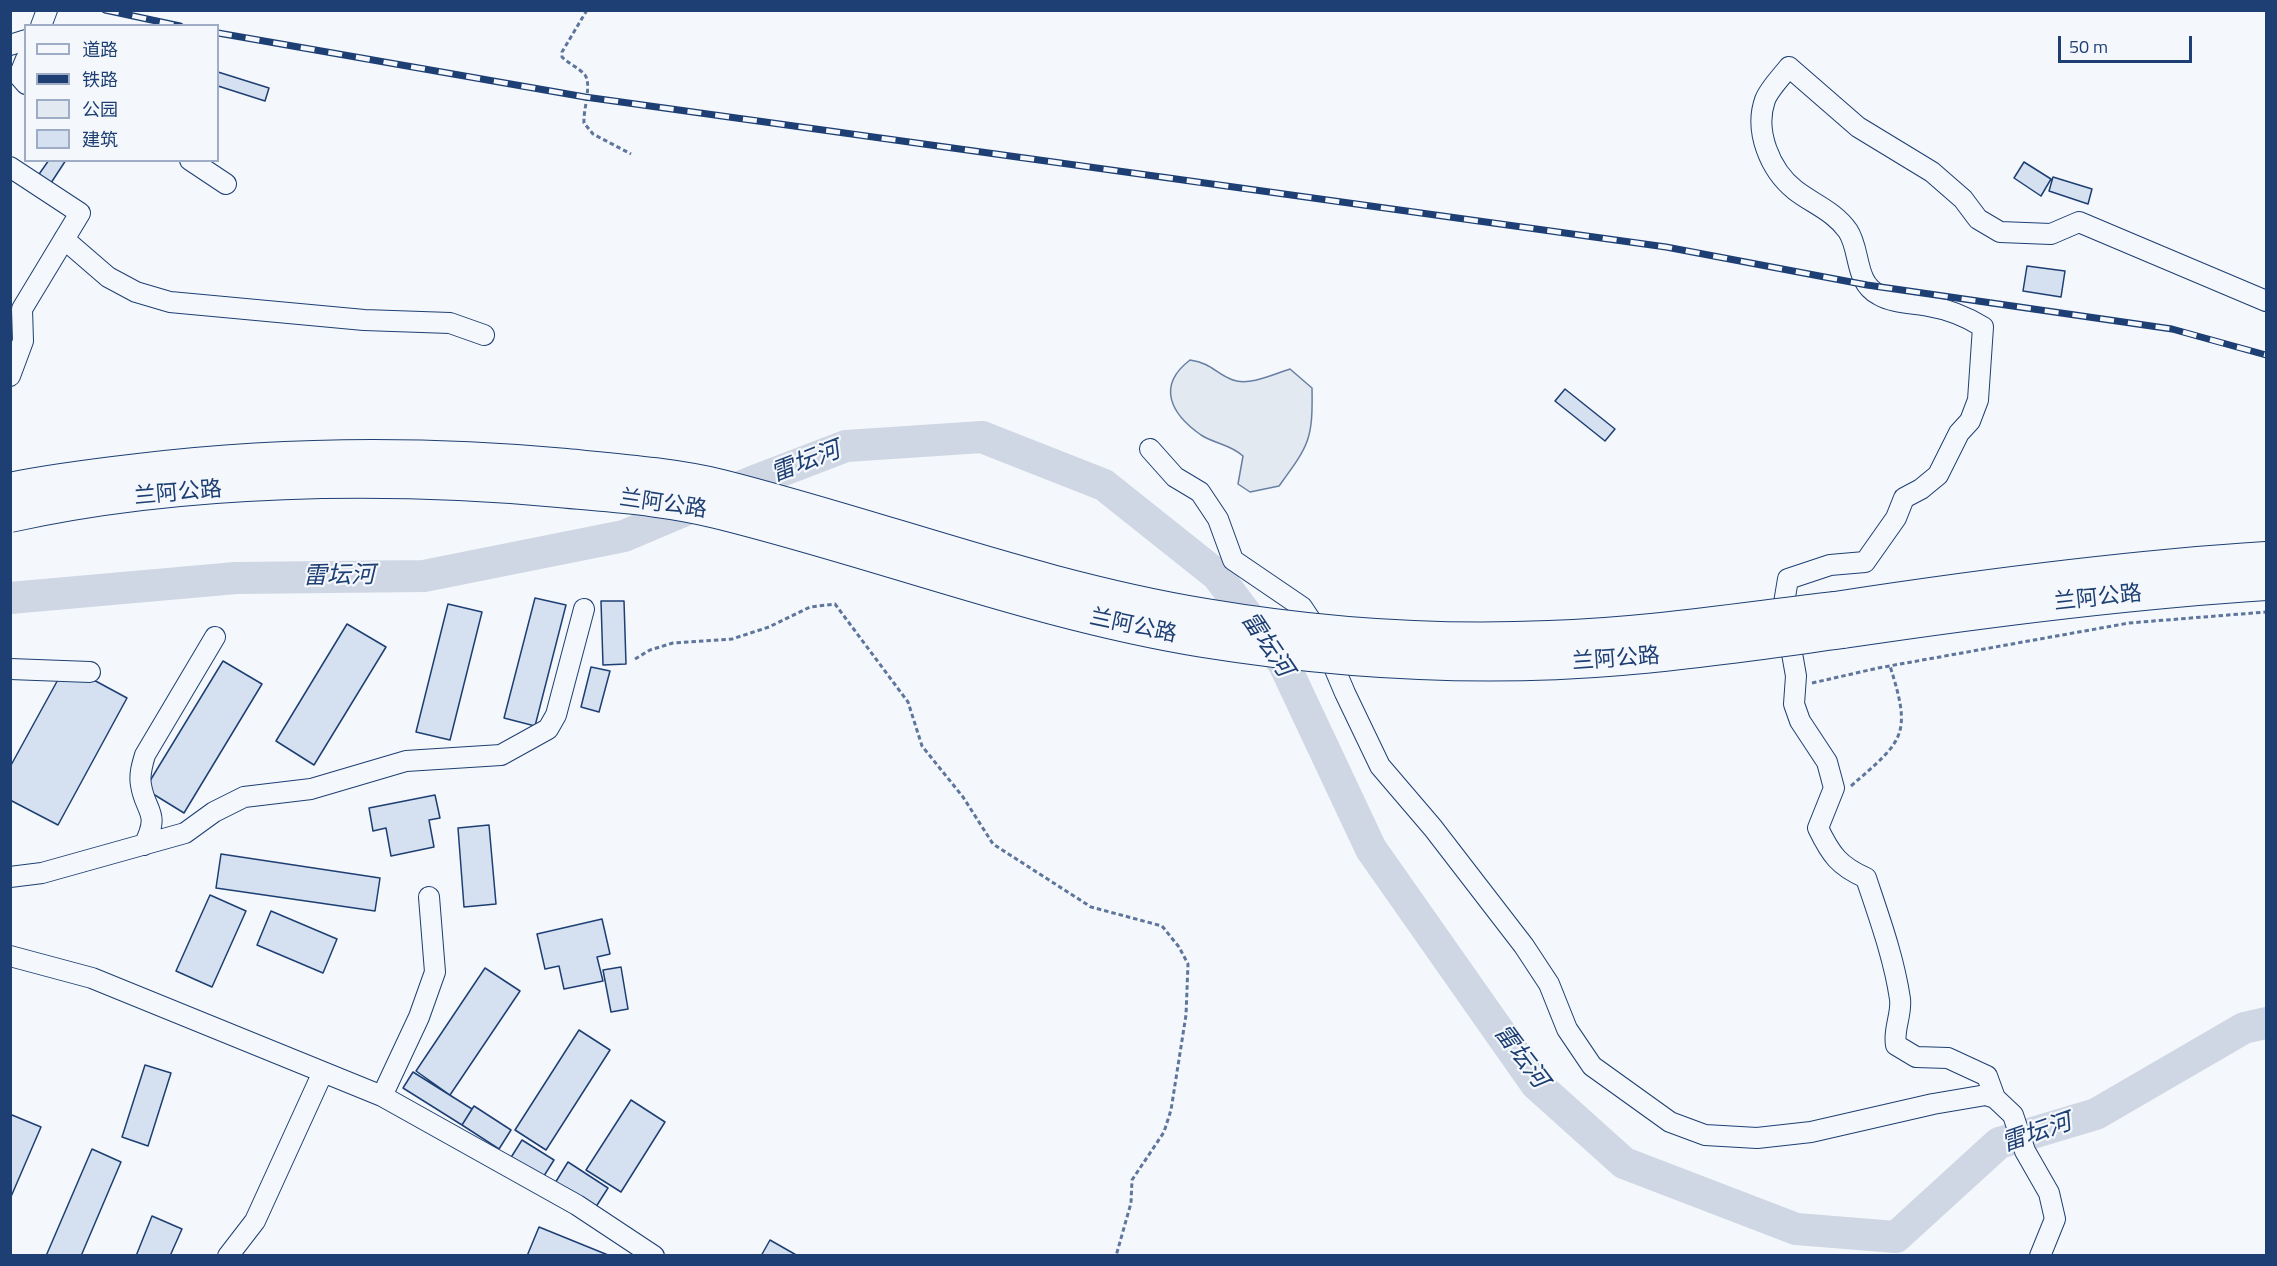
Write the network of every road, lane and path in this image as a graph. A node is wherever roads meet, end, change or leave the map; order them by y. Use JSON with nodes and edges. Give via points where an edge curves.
{"nodes":[{"id":1,"x":587,"y":10,"type":"edge"},
{"id":2,"x":24,"y":64,"type":"edge"},
{"id":3,"x":24,"y":82,"type":"edge"},
{"id":4,"x":630,"y":154,"type":"dead end"},
{"id":5,"x":193,"y":162,"type":"edge"},
{"id":6,"x":10,"y":167,"type":"edge"},
{"id":7,"x":226,"y":184,"type":"dead end"},
{"id":8,"x":64,"y":239,"type":"junction"},
{"id":9,"x":2266,"y":301,"type":"edge"},
{"id":10,"x":484,"y":335,"type":"dead end"},
{"id":11,"x":10,"y":376,"type":"edge"},
{"id":12,"x":1150,"y":449,"type":"dead end"},
{"id":13,"x":10,"y":488,"type":"edge"},
{"id":14,"x":10,"y":517,"type":"edge"},
{"id":15,"x":2266,"y":557,"type":"edge"},
{"id":16,"x":2266,"y":585,"type":"edge"},
{"id":17,"x":584,"y":609,"type":"dead end"},
{"id":18,"x":2266,"y":612,"type":"edge"},
{"id":19,"x":1839,"y":620,"type":"junction"},
{"id":20,"x":215,"y":637,"type":"dead end"},
{"id":21,"x":635,"y":659,"type":"dead end"},
{"id":22,"x":1890,"y":666,"type":"junction"},
{"id":23,"x":10,"y":669,"type":"edge"},
{"id":24,"x":90,"y":672,"type":"dead end"},
{"id":25,"x":1795,"y":687,"type":"junction"},
{"id":26,"x":1834,"y":788,"type":"junction"},
{"id":27,"x":144,"y":845,"type":"junction"},
{"id":28,"x":10,"y":877,"type":"edge"},
{"id":29,"x":429,"y":897,"type":"dead end"},
{"id":30,"x":10,"y":956,"type":"edge"},
{"id":31,"x":323,"y":1072,"type":"junction"},
{"id":32,"x":382,"y":1096,"type":"junction"},
{"id":33,"x":1995,"y":1098,"type":"junction"},
{"id":34,"x":228,"y":1256,"type":"edge"},
{"id":35,"x":654,"y":1256,"type":"edge"},
{"id":36,"x":1116,"y":1256,"type":"edge"},
{"id":37,"x":2040,"y":1256,"type":"edge"}],
"edges":[{"from":1,"to":4,"type":"path","via":[[562,57],[583,72],[588,81],[584,123],[593,134]]},
{"from":2,"to":3,"type":"street","via":[[19,76]]},
{"from":5,"to":7,"type":"street"},
{"from":6,"to":8,"type":"street","via":[[80,213]]},
{"from":8,"to":10,"type":"street","via":[[108,276],[136,292],[170,302],[364,321],[450,323]]},
{"from":8,"to":11,"type":"street","via":[[22,309],[23,341]]},
{"from":9,"to":25,"type":"street","via":[[2079,222],[2051,234],[2000,232],[1978,219],[1963,199],[1932,172],[1858,127],[1789,67],[1765,99],[1762,128],[1778,174],[1835,215],[1850,234],[1867,285],[1879,295],[1931,306],[1983,327],[1978,400],[1938,475],[1904,498],[1896,518],[1865,562],[1830,565],[1788,579],[1780,621],[1790,642]]},
{"from":12,"to":33,"type":"street","via":[[1175,477],[1200,492],[1218,519],[1233,560],[1302,607],[1320,634],[1380,766],[1524,946],[1550,984],[1567,1029],[1592,1066],[1619,1087],[1670,1122],[1705,1135],[1757,1138],[1811,1132],[1986,1095]]},
{"from":13,"to":19,"type":"highway","name":"兰阿公路","bridge":true,"via":[[99,474],[248,459],[397,455],[526,461],[717,484],[1069,585],[1273,624],[1410,636],[1549,636]]},
{"from":14,"to":19,"type":"highway","name":"兰阿公路","bridge":true,"via":[[102,501],[249,487],[396,483],[523,489],[711,511],[1062,612],[1199,641],[1409,664],[1549,664],[1685,654]]},
{"from":15,"to":19,"type":"highway","name":"兰阿公路","via":[[1991,583]]},
{"from":16,"to":19,"type":"highway","name":"兰阿公路"},
{"from":17,"to":27,"type":"street","via":[[556,715],[548,729],[501,755],[406,761],[311,789],[244,797],[184,833]]},
{"from":18,"to":22,"type":"path","via":[[2129,623]]},
{"from":20,"to":27,"type":"street","via":[[145,756],[141,786],[153,829]]},
{"from":21,"to":36,"type":"path","via":[[673,643],[732,639],[810,607],[835,604],[908,702],[922,746],[963,797],[993,844],[1091,907],[1162,926],[1179,947],[1188,964],[1186,1015],[1173,1099],[1164,1132],[1132,1180],[1131,1203]]},
{"from":22,"to":25,"type":"path"},
{"from":22,"to":26,"type":"path","via":[[1901,702],[1903,726],[1888,753],[1851,786]]},
{"from":23,"to":24,"type":"street"},
{"from":25,"to":26,"type":"street","via":[[1794,704],[1800,721],[1827,762]]},
{"from":26,"to":33,"type":"street","via":[[1818,828],[1845,868],[1866,878],[1901,1002],[1894,1033],[1896,1045],[1916,1057],[1948,1058],[1987,1076]]},
{"from":27,"to":28,"type":"street","via":[[42,873]]},
{"from":29,"to":32,"type":"street","via":[[435,972]]},
{"from":30,"to":31,"type":"street","via":[[92,978]]},
{"from":31,"to":32,"type":"street"},
{"from":31,"to":34,"type":"street","via":[[255,1221]]},
{"from":32,"to":35,"type":"street","via":[[577,1205]]},
{"from":33,"to":37,"type":"street","via":[[2013,1115],[2025,1151],[2049,1193],[2055,1219]]}]}
